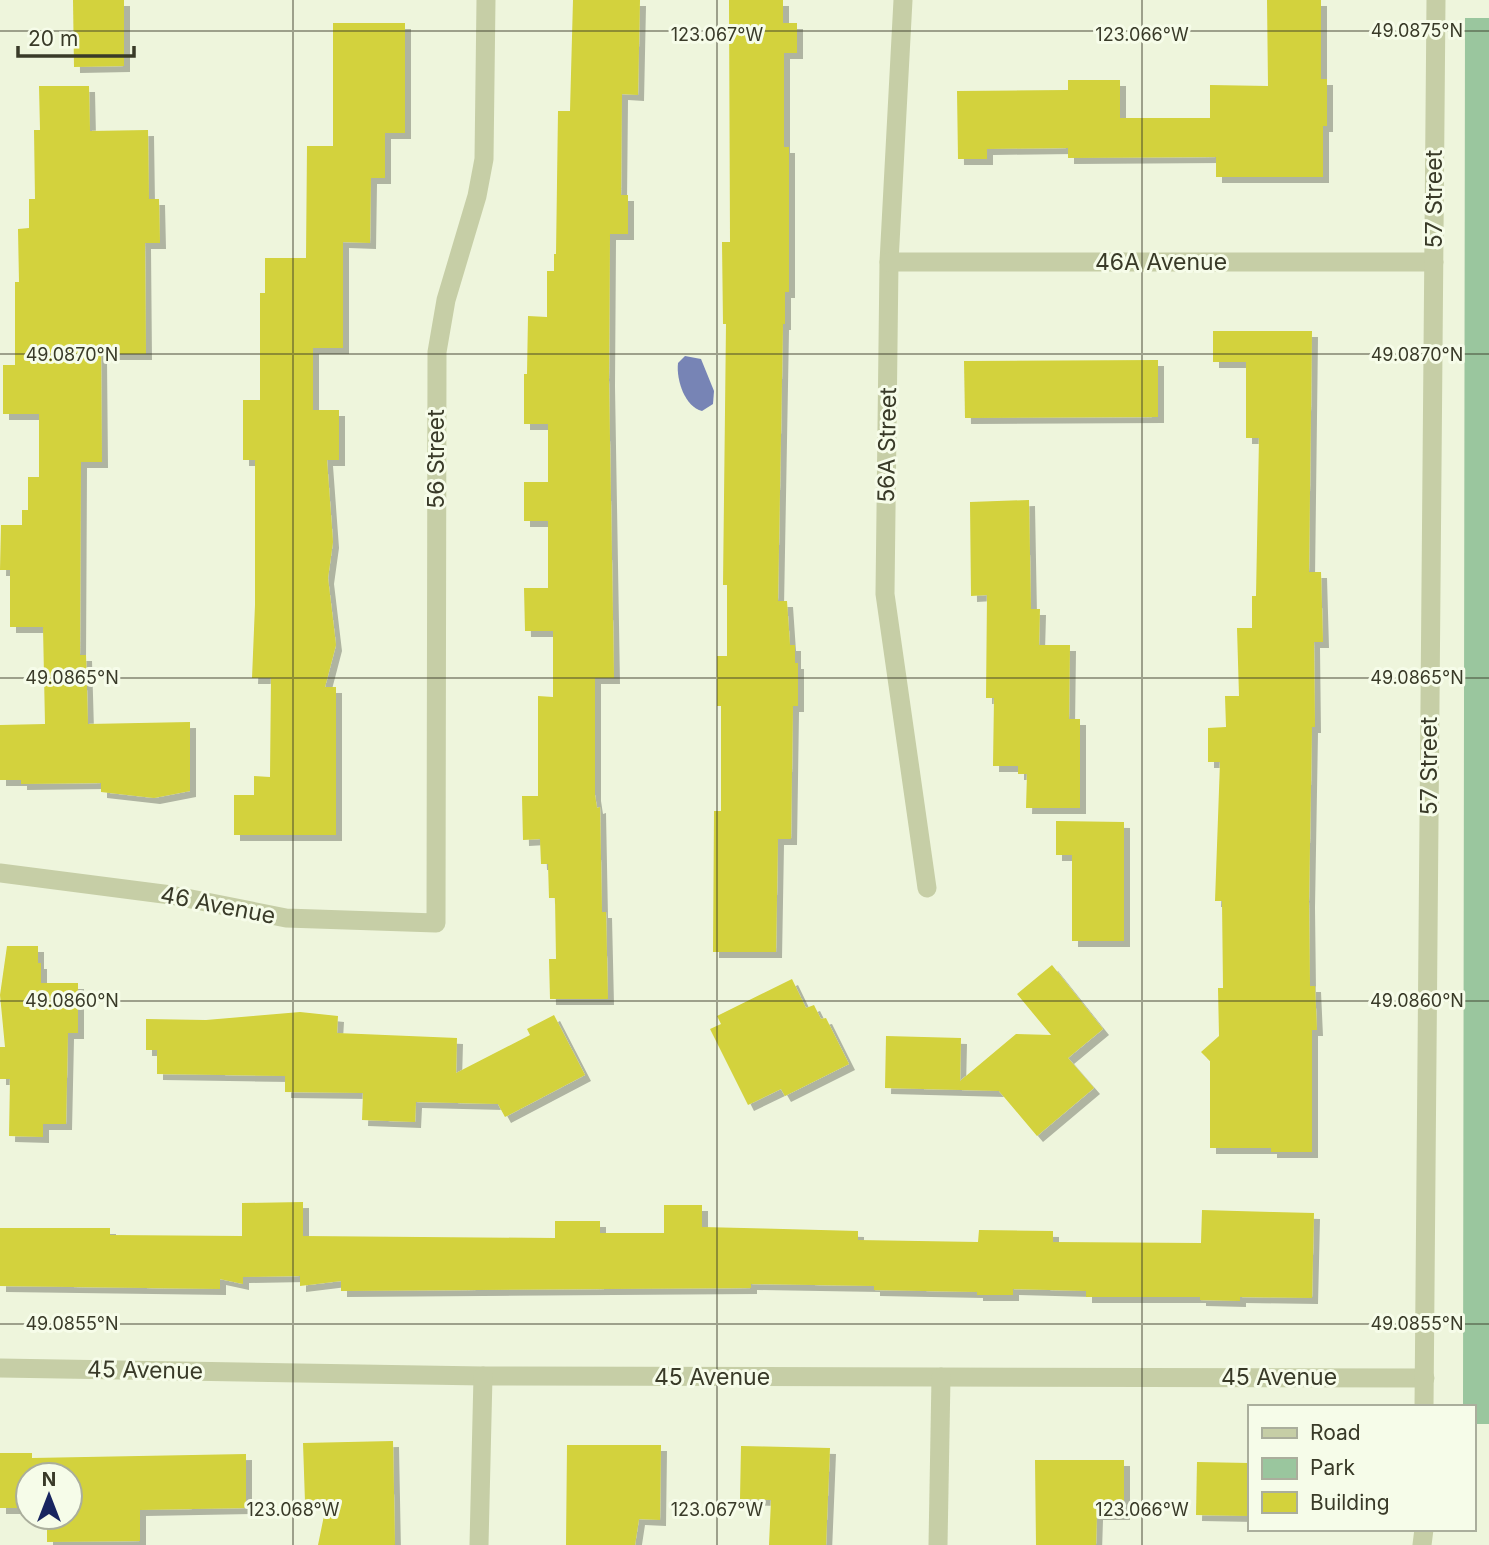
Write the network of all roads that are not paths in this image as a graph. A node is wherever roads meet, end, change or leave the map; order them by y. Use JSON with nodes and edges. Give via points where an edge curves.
{"nodes":[{"id":1,"x":486,"y":0,"type":"edge"},
{"id":2,"x":903,"y":0,"type":"edge"},
{"id":3,"x":1436,"y":0,"type":"edge"},
{"id":4,"x":889,"y":262,"type":"junction"},
{"id":5,"x":1434,"y":262,"type":"junction"},
{"id":6,"x":0,"y":873,"type":"edge"},
{"id":7,"x":927,"y":888,"type":"dead end"},
{"id":8,"x":436,"y":923,"type":"joint"},
{"id":9,"x":0,"y":1367,"type":"edge"},
{"id":10,"x":483,"y":1376,"type":"junction"},
{"id":11,"x":941,"y":1377,"type":"junction"},
{"id":12,"x":1425,"y":1378,"type":"junction"},
{"id":13,"x":1424,"y":1405,"type":"edge"},
{"id":14,"x":479,"y":1545,"type":"edge"},
{"id":15,"x":938,"y":1545,"type":"edge"}],
"edges":[{"from":1,"to":8,"type":"street","name":"56 Street","via":[[484,159],[446,300],[437,352]]},
{"from":2,"to":4,"type":"street","name":"56A Street"},
{"from":3,"to":5,"type":"street","name":"57 Street"},
{"from":4,"to":5,"type":"street","name":"46A Avenue"},
{"from":4,"to":7,"type":"street","name":"56A Street","via":[[885,594]]},
{"from":5,"to":12,"type":"street","name":"57 Street"},
{"from":6,"to":8,"type":"street","name":"46 Avenue","via":[[171,895],[286,918]]},
{"from":9,"to":10,"type":"street","name":"45 Avenue"},
{"from":10,"to":11,"type":"street","name":"45 Avenue"},
{"from":10,"to":14,"type":"street"},
{"from":11,"to":12,"type":"street","name":"45 Avenue"},
{"from":11,"to":15,"type":"street"},
{"from":12,"to":13,"type":"street","name":"57 Street"}]}
